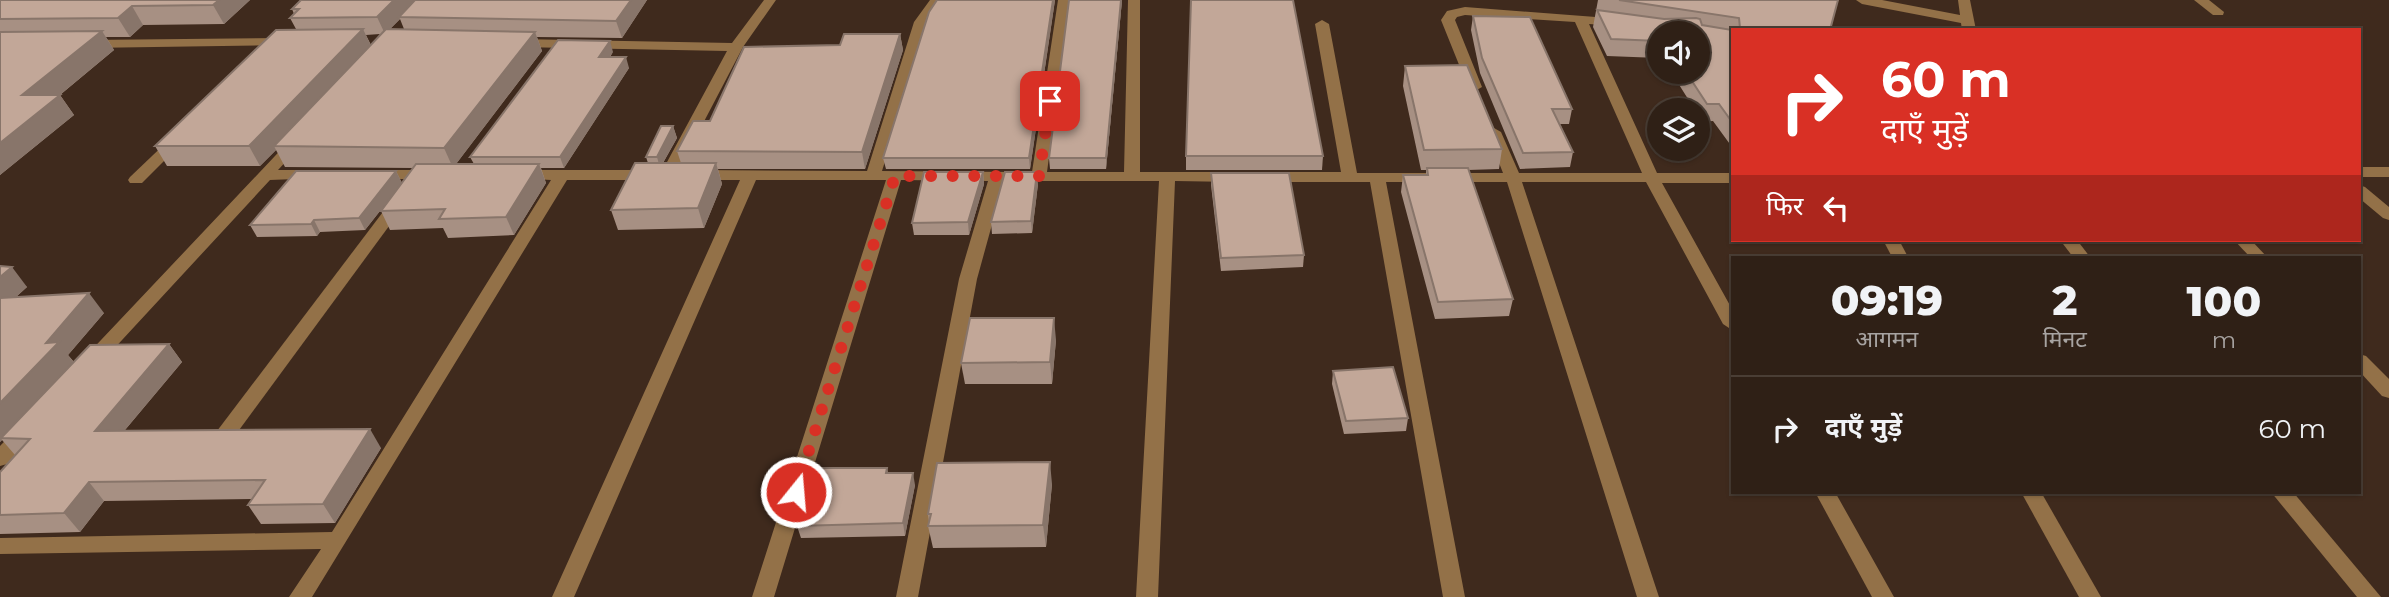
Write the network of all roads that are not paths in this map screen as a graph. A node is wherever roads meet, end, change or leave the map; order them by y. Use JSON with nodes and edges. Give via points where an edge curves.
{"nodes":[{"id":1,"x":770,"y":0,"type":"edge"},
{"id":2,"x":936,"y":0,"type":"edge"},
{"id":3,"x":1064,"y":0,"type":"edge"},
{"id":4,"x":1133,"y":0,"type":"edge"},
{"id":5,"x":1862,"y":0,"type":"edge"},
{"id":6,"x":1964,"y":0,"type":"edge"},
{"id":7,"x":2200,"y":0,"type":"edge"},
{"id":8,"x":1538,"y":7,"type":"edge"},
{"id":9,"x":2218,"y":12,"type":"dead end"},
{"id":10,"x":1580,"y":18,"type":"junction"},
{"id":11,"x":1322,"y":24,"type":"dead end"},
{"id":12,"x":1634,"y":25,"type":"edge"},
{"id":13,"x":1968,"y":25,"type":"edge"},
{"id":14,"x":277,"y":42,"type":"junction"},
{"id":15,"x":302,"y":42,"type":"edge"},
{"id":16,"x":501,"y":43,"type":"edge"},
{"id":17,"x":69,"y":44,"type":"edge"},
{"id":18,"x":736,"y":47,"type":"junction"},
{"id":19,"x":258,"y":60,"type":"edge"},
{"id":20,"x":192,"y":125,"type":"edge"},
{"id":21,"x":310,"y":127,"type":"edge"},
{"id":22,"x":2361,"y":172,"type":"edge"},
{"id":23,"x":2389,"y":172,"type":"edge"},
{"id":24,"x":266,"y":174,"type":"junction"},
{"id":25,"x":335,"y":175,"type":"edge"},
{"id":26,"x":363,"y":175,"type":"edge"},
{"id":27,"x":419,"y":175,"type":"junction"},
{"id":28,"x":446,"y":175,"type":"edge"},
{"id":29,"x":510,"y":175,"type":"edge"},
{"id":30,"x":562,"y":175,"type":"junction"},
{"id":31,"x":668,"y":175,"type":"junction"},
{"id":32,"x":750,"y":176,"type":"junction"},
{"id":33,"x":873,"y":176,"type":"junction"},
{"id":34,"x":895,"y":176,"type":"junction"},
{"id":35,"x":1039,"y":176,"type":"junction"},
{"id":36,"x":997,"y":177,"type":"junction"},
{"id":37,"x":1132,"y":177,"type":"junction"},
{"id":38,"x":1167,"y":177,"type":"junction"},
{"id":39,"x":1350,"y":177,"type":"junction"},
{"id":40,"x":1377,"y":177,"type":"junction"},
{"id":41,"x":1651,"y":177,"type":"junction"},
{"id":42,"x":1513,"y":178,"type":"junction"},
{"id":43,"x":1731,"y":178,"type":"edge"},
{"id":44,"x":136,"y":180,"type":"dead end"},
{"id":45,"x":2361,"y":192,"type":"edge"},
{"id":46,"x":2389,"y":215,"type":"edge"},
{"id":47,"x":2070,"y":242,"type":"edge"},
{"id":48,"x":2244,"y":242,"type":"edge"},
{"id":49,"x":2081,"y":256,"type":"edge"},
{"id":50,"x":2258,"y":256,"type":"edge"},
{"id":51,"x":1731,"y":322,"type":"edge"},
{"id":52,"x":2361,"y":362,"type":"edge"},
{"id":53,"x":76,"y":378,"type":"edge"},
{"id":54,"x":2389,"y":391,"type":"edge"},
{"id":55,"x":38,"y":419,"type":"edge"},
{"id":56,"x":224,"y":436,"type":"edge"},
{"id":57,"x":0,"y":460,"type":"edge"},
{"id":58,"x":1826,"y":494,"type":"edge"},
{"id":59,"x":2032,"y":494,"type":"edge"},
{"id":60,"x":2283,"y":494,"type":"edge"},
{"id":61,"x":338,"y":540,"type":"junction"},
{"id":62,"x":0,"y":546,"type":"edge"},
{"id":63,"x":300,"y":597,"type":"edge"},
{"id":64,"x":563,"y":597,"type":"edge"},
{"id":65,"x":763,"y":597,"type":"edge"},
{"id":66,"x":906,"y":597,"type":"edge"},
{"id":67,"x":1147,"y":597,"type":"edge"},
{"id":68,"x":1454,"y":597,"type":"edge"},
{"id":69,"x":1648,"y":597,"type":"edge"},
{"id":70,"x":1883,"y":597,"type":"edge"},
{"id":71,"x":2090,"y":597,"type":"edge"},
{"id":72,"x":2370,"y":597,"type":"edge"}],
"edges":[{"from":1,"to":18,"type":"street"},
{"from":2,"to":33,"type":"street","via":[[922,22]]},
{"from":3,"to":35,"type":"street"},
{"from":4,"to":37,"type":"street"},
{"from":5,"to":13,"type":"street"},
{"from":6,"to":13,"type":"street"},
{"from":7,"to":9,"type":"street"},
{"from":8,"to":10,"type":"street"},
{"from":8,"to":42,"type":"street","via":[[1465,11],[1448,20]]},
{"from":10,"to":12,"type":"street"},
{"from":10,"to":41,"type":"street"},
{"from":11,"to":39,"type":"street"},
{"from":14,"to":15,"type":"street"},
{"from":14,"to":17,"type":"street"},
{"from":14,"to":19,"type":"street"},
{"from":16,"to":18,"type":"street","via":[[553,49]]},
{"from":18,"to":31,"type":"street"},
{"from":20,"to":44,"type":"street"},
{"from":21,"to":24,"type":"street"},
{"from":22,"to":23,"type":"street"},
{"from":24,"to":25,"type":"street"},
{"from":24,"to":53,"type":"street"},
{"from":26,"to":27,"type":"street"},
{"from":27,"to":28,"type":"street"},
{"from":27,"to":56,"type":"street"},
{"from":29,"to":30,"type":"street"},
{"from":30,"to":31,"type":"street"},
{"from":30,"to":61,"type":"street"},
{"from":31,"to":32,"type":"street"},
{"from":32,"to":33,"type":"street"},
{"from":32,"to":64,"type":"street"},
{"from":33,"to":34,"type":"street"},
{"from":34,"to":36,"type":"street"},
{"from":34,"to":65,"type":"street"},
{"from":35,"to":36,"type":"street"},
{"from":35,"to":37,"type":"street"},
{"from":36,"to":66,"type":"street","via":[[968,278]]},
{"from":37,"to":38,"type":"street"},
{"from":38,"to":39,"type":"street"},
{"from":38,"to":67,"type":"street"},
{"from":39,"to":40,"type":"street"},
{"from":40,"to":42,"type":"street"},
{"from":40,"to":68,"type":"street"},
{"from":41,"to":42,"type":"street"},
{"from":41,"to":43,"type":"street"},
{"from":41,"to":51,"type":"street"},
{"from":42,"to":69,"type":"street"},
{"from":45,"to":46,"type":"street"},
{"from":47,"to":49,"type":"street"},
{"from":48,"to":50,"type":"street"},
{"from":52,"to":54,"type":"street"},
{"from":55,"to":57,"type":"street"},
{"from":58,"to":70,"type":"street"},
{"from":59,"to":71,"type":"street"},
{"from":60,"to":72,"type":"street"},
{"from":61,"to":62,"type":"street"},
{"from":61,"to":63,"type":"street"}]}
